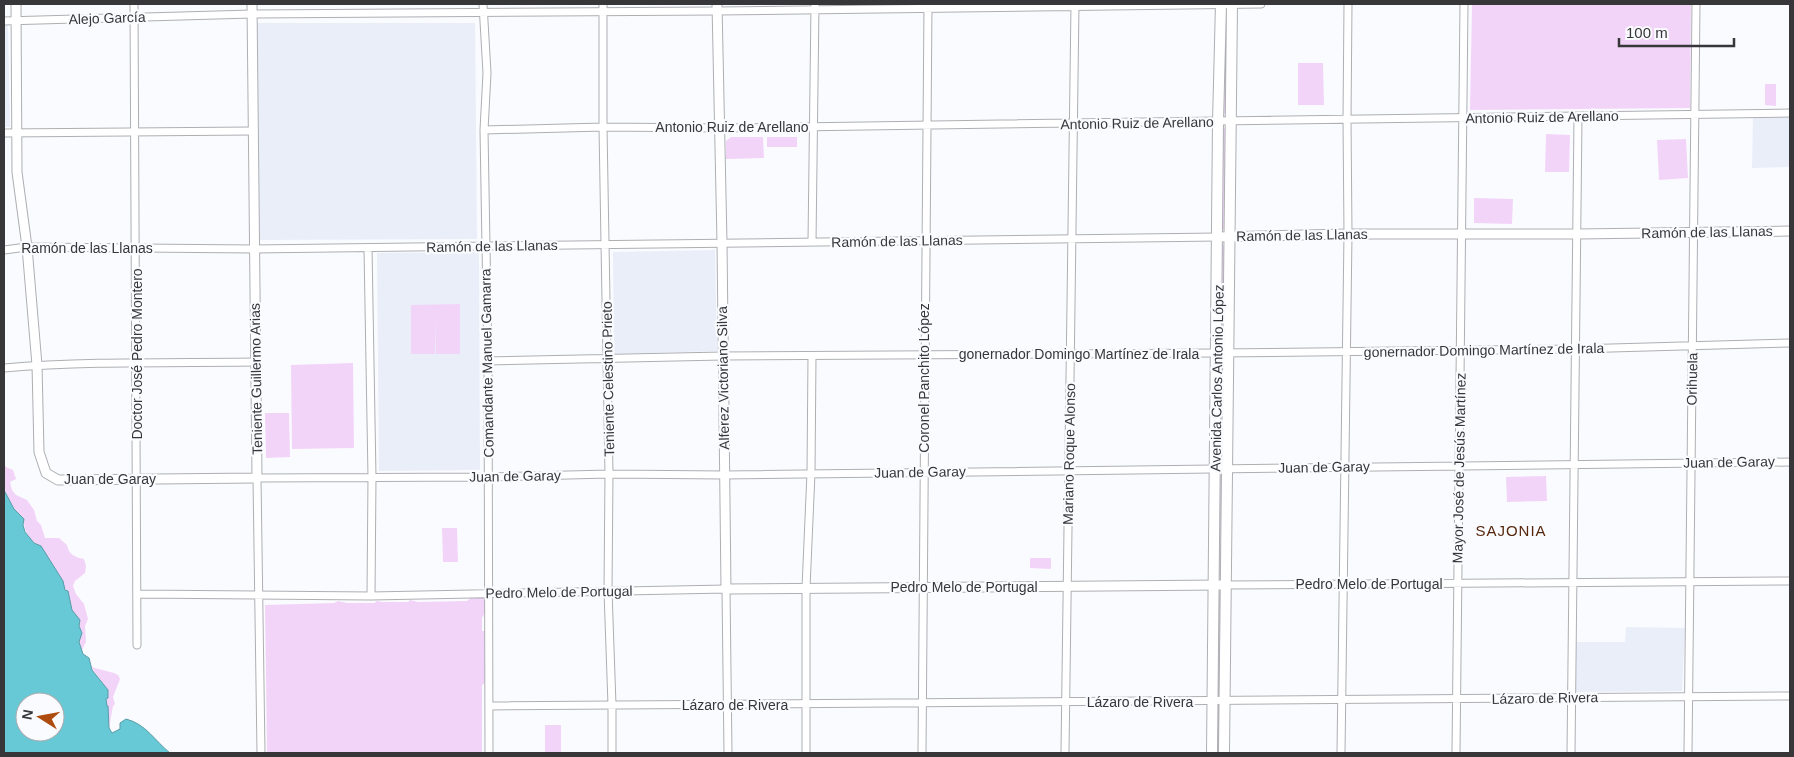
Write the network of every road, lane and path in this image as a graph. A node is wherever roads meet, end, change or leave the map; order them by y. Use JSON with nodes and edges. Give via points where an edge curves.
{"nodes":[{"id":1,"x":16,"y":4,"type":"edge"},
{"id":2,"x":134,"y":4,"type":"edge"},
{"id":3,"x":252,"y":4,"type":"edge"},
{"id":4,"x":371,"y":4,"type":"edge"},
{"id":5,"x":483,"y":4,"type":"edge"},
{"id":6,"x":603,"y":4,"type":"edge"},
{"id":7,"x":1221,"y":4,"type":"edge"},
{"id":8,"x":1232,"y":4,"type":"edge"},
{"id":9,"x":1261,"y":4,"type":"edge"},
{"id":10,"x":1348,"y":4,"type":"edge"},
{"id":11,"x":1464,"y":4,"type":"edge"},
{"id":12,"x":1696,"y":4,"type":"edge"},
{"id":13,"x":1075,"y":5,"type":"edge"},
{"id":14,"x":928,"y":6,"type":"edge"},
{"id":15,"x":815,"y":7,"type":"edge"},
{"id":16,"x":717,"y":8,"type":"edge"},
{"id":17,"x":371,"y":12,"type":"junction"},
{"id":18,"x":603,"y":12,"type":"junction"},
{"id":19,"x":483,"y":13,"type":"junction"},
{"id":20,"x":252,"y":14,"type":"junction"},
{"id":21,"x":134,"y":17,"type":"junction"},
{"id":22,"x":17,"y":20,"type":"junction"},
{"id":23,"x":4,"y":21,"type":"edge"},
{"id":24,"x":1790,"y":114,"type":"edge"},
{"id":25,"x":1695,"y":116,"type":"junction"},
{"id":26,"x":1578,"y":117,"type":"junction"},
{"id":27,"x":1463,"y":118,"type":"junction"},
{"id":28,"x":1347,"y":119,"type":"junction"},
{"id":29,"x":1218,"y":122,"type":"junction"},
{"id":30,"x":1231,"y":122,"type":"junction"},
{"id":31,"x":1074,"y":124,"type":"junction"},
{"id":32,"x":926,"y":126,"type":"junction"},
{"id":33,"x":603,"y":127,"type":"junction"},
{"id":34,"x":814,"y":127,"type":"junction"},
{"id":35,"x":720,"y":128,"type":"junction"},
{"id":36,"x":484,"y":130,"type":"junction"},
{"id":37,"x":135,"y":132,"type":"junction"},
{"id":38,"x":253,"y":132,"type":"junction"},
{"id":39,"x":4,"y":133,"type":"edge"},
{"id":40,"x":18,"y":133,"type":"junction"},
{"id":41,"x":1790,"y":230,"type":"edge"},
{"id":42,"x":1694,"y":231,"type":"junction"},
{"id":43,"x":1462,"y":233,"type":"junction"},
{"id":44,"x":1348,"y":234,"type":"junction"},
{"id":45,"x":1577,"y":234,"type":"junction"},
{"id":46,"x":1218,"y":237,"type":"junction"},
{"id":47,"x":1230,"y":237,"type":"junction"},
{"id":48,"x":1072,"y":239,"type":"junction"},
{"id":49,"x":925,"y":241,"type":"junction"},
{"id":50,"x":812,"y":242,"type":"junction"},
{"id":51,"x":722,"y":243,"type":"junction"},
{"id":52,"x":606,"y":245,"type":"junction"},
{"id":53,"x":485,"y":246,"type":"junction"},
{"id":54,"x":27,"y":247,"type":"junction"},
{"id":55,"x":136,"y":247,"type":"junction"},
{"id":56,"x":368,"y":248,"type":"junction"},
{"id":57,"x":254,"y":249,"type":"junction"},
{"id":58,"x":4,"y":250,"type":"edge"},
{"id":59,"x":1790,"y":344,"type":"edge"},
{"id":60,"x":1692,"y":345,"type":"junction"},
{"id":61,"x":1576,"y":349,"type":"junction"},
{"id":62,"x":1346,"y":351,"type":"junction"},
{"id":63,"x":1460,"y":351,"type":"junction"},
{"id":64,"x":1071,"y":353,"type":"junction"},
{"id":65,"x":1216,"y":353,"type":"junction"},
{"id":66,"x":1228,"y":353,"type":"junction"},
{"id":67,"x":924,"y":355,"type":"junction"},
{"id":68,"x":723,"y":356,"type":"junction"},
{"id":69,"x":812,"y":356,"type":"junction"},
{"id":70,"x":607,"y":359,"type":"junction"},
{"id":71,"x":488,"y":361,"type":"junction"},
{"id":72,"x":256,"y":362,"type":"junction"},
{"id":73,"x":137,"y":363,"type":"junction"},
{"id":74,"x":37,"y":365,"type":"junction"},
{"id":75,"x":4,"y":368,"type":"edge"},
{"id":76,"x":1790,"y":462,"type":"edge"},
{"id":77,"x":1691,"y":463,"type":"junction"},
{"id":78,"x":1459,"y":465,"type":"junction"},
{"id":79,"x":1574,"y":466,"type":"junction"},
{"id":80,"x":1345,"y":467,"type":"junction"},
{"id":81,"x":1216,"y":469,"type":"junction"},
{"id":82,"x":1227,"y":469,"type":"junction"},
{"id":83,"x":1070,"y":470,"type":"junction"},
{"id":84,"x":923,"y":472,"type":"junction"},
{"id":85,"x":811,"y":473,"type":"junction"},
{"id":86,"x":609,"y":474,"type":"junction"},
{"id":87,"x":724,"y":475,"type":"junction"},
{"id":88,"x":372,"y":477,"type":"junction"},
{"id":89,"x":488,"y":477,"type":"junction"},
{"id":90,"x":257,"y":478,"type":"junction"},
{"id":91,"x":138,"y":479,"type":"junction"},
{"id":92,"x":1790,"y":581,"type":"edge"},
{"id":93,"x":1573,"y":582,"type":"junction"},
{"id":94,"x":1690,"y":582,"type":"junction"},
{"id":95,"x":1458,"y":583,"type":"junction"},
{"id":96,"x":1343,"y":584,"type":"junction"},
{"id":97,"x":1214,"y":585,"type":"junction"},
{"id":98,"x":1226,"y":585,"type":"junction"},
{"id":99,"x":1067,"y":586,"type":"junction"},
{"id":100,"x":923,"y":587,"type":"junction"},
{"id":101,"x":806,"y":588,"type":"junction"},
{"id":102,"x":726,"y":589,"type":"junction"},
{"id":103,"x":608,"y":591,"type":"junction"},
{"id":104,"x":489,"y":593,"type":"junction"},
{"id":105,"x":137,"y":594,"type":"junction"},
{"id":106,"x":258,"y":596,"type":"junction"},
{"id":107,"x":372,"y":596,"type":"junction"},
{"id":108,"x":137,"y":645,"type":"dead end"},
{"id":109,"x":1688,"y":696,"type":"junction"},
{"id":110,"x":1790,"y":696,"type":"edge"},
{"id":111,"x":1572,"y":697,"type":"junction"},
{"id":112,"x":1457,"y":698,"type":"junction"},
{"id":113,"x":1342,"y":700,"type":"junction"},
{"id":114,"x":1213,"y":701,"type":"junction"},
{"id":115,"x":1224,"y":701,"type":"junction"},
{"id":116,"x":1066,"y":702,"type":"junction"},
{"id":117,"x":922,"y":703,"type":"junction"},
{"id":118,"x":806,"y":704,"type":"junction"},
{"id":119,"x":612,"y":705,"type":"junction"},
{"id":120,"x":727,"y":705,"type":"junction"},
{"id":121,"x":489,"y":706,"type":"junction"},
{"id":122,"x":261,"y":753,"type":"edge"},
{"id":123,"x":489,"y":753,"type":"edge"},
{"id":124,"x":612,"y":753,"type":"edge"},
{"id":125,"x":728,"y":753,"type":"edge"},
{"id":126,"x":806,"y":753,"type":"edge"},
{"id":127,"x":922,"y":753,"type":"edge"},
{"id":128,"x":1065,"y":753,"type":"edge"},
{"id":129,"x":1212,"y":753,"type":"edge"},
{"id":130,"x":1224,"y":753,"type":"edge"},
{"id":131,"x":1341,"y":753,"type":"edge"},
{"id":132,"x":1456,"y":753,"type":"edge"},
{"id":133,"x":1571,"y":753,"type":"edge"},
{"id":134,"x":1688,"y":753,"type":"edge"}],
"edges":[{"from":1,"to":22,"type":"street"},
{"from":2,"to":21,"type":"street","name":"Doctor José Pedro Montero"},
{"from":3,"to":20,"type":"street","name":"Teniente Guillermo Arias"},
{"from":4,"to":17,"type":"street"},
{"from":5,"to":19,"type":"street","name":"Comandante Manuel Gamarra"},
{"from":6,"to":18,"type":"street","name":"Teniente Celestino Prieto"},
{"from":7,"to":8,"type":"street","name":"Alejo García"},
{"from":7,"to":13,"type":"street","name":"Alejo García"},
{"from":7,"to":29,"type":"main road","name":"Avenida Carlos Antonio López"},
{"from":8,"to":9,"type":"street","name":"Alejo García"},
{"from":8,"to":30,"type":"main road","name":"Avenida Carlos Antonio López"},
{"from":10,"to":28,"type":"street"},
{"from":11,"to":27,"type":"street","name":"Mayor José de Jesús Martínez"},
{"from":12,"to":25,"type":"street","name":"Orihuela"},
{"from":13,"to":14,"type":"street","name":"Alejo García"},
{"from":13,"to":31,"type":"street","name":"Mariano Roque Alonso"},
{"from":14,"to":15,"type":"street","name":"Alejo García"},
{"from":14,"to":32,"type":"street","name":"Coronel Panchito López"},
{"from":15,"to":16,"type":"street","name":"Alejo García"},
{"from":15,"to":34,"type":"street"},
{"from":16,"to":18,"type":"street","name":"Alejo García"},
{"from":16,"to":35,"type":"street","name":"Alferez Victoriano Silva"},
{"from":17,"to":19,"type":"street","name":"Alejo García"},
{"from":17,"to":20,"type":"street","name":"Alejo García"},
{"from":18,"to":19,"type":"street","name":"Alejo García"},
{"from":18,"to":33,"type":"street","name":"Teniente Celestino Prieto"},
{"from":19,"to":36,"type":"street","name":"Comandante Manuel Gamarra"},
{"from":20,"to":21,"type":"street","name":"Alejo García"},
{"from":20,"to":38,"type":"street","name":"Teniente Guillermo Arias"},
{"from":21,"to":22,"type":"street","name":"Alejo García"},
{"from":21,"to":37,"type":"street","name":"Doctor José Pedro Montero"},
{"from":22,"to":23,"type":"street","name":"Alejo García"},
{"from":22,"to":40,"type":"street"},
{"from":24,"to":25,"type":"street","name":"Antonio Ruiz de Arellano"},
{"from":25,"to":26,"type":"street","name":"Antonio Ruiz de Arellano"},
{"from":25,"to":42,"type":"street","name":"Orihuela"},
{"from":26,"to":27,"type":"street","name":"Antonio Ruiz de Arellano"},
{"from":26,"to":45,"type":"street"},
{"from":27,"to":28,"type":"street","name":"Antonio Ruiz de Arellano"},
{"from":27,"to":43,"type":"street","name":"Mayor José de Jesús Martínez"},
{"from":28,"to":30,"type":"street","name":"Antonio Ruiz de Arellano"},
{"from":28,"to":44,"type":"street"},
{"from":29,"to":30,"type":"street","name":"Antonio Ruiz de Arellano"},
{"from":29,"to":31,"type":"street","name":"Antonio Ruiz de Arellano"},
{"from":29,"to":46,"type":"main road","name":"Avenida Carlos Antonio López"},
{"from":30,"to":47,"type":"main road","name":"Avenida Carlos Antonio López"},
{"from":31,"to":32,"type":"street","name":"Antonio Ruiz de Arellano"},
{"from":31,"to":48,"type":"street","name":"Mariano Roque Alonso"},
{"from":32,"to":34,"type":"street","name":"Antonio Ruiz de Arellano"},
{"from":32,"to":49,"type":"street","name":"Coronel Panchito López"},
{"from":33,"to":35,"type":"street","name":"Antonio Ruiz de Arellano"},
{"from":33,"to":36,"type":"street","name":"Antonio Ruiz de Arellano"},
{"from":33,"to":52,"type":"street","name":"Teniente Celestino Prieto"},
{"from":34,"to":35,"type":"street","name":"Antonio Ruiz de Arellano"},
{"from":34,"to":50,"type":"street"},
{"from":35,"to":51,"type":"street","name":"Alferez Victoriano Silva"},
{"from":36,"to":53,"type":"street","name":"Comandante Manuel Gamarra"},
{"from":37,"to":38,"type":"street"},
{"from":37,"to":40,"type":"street"},
{"from":37,"to":55,"type":"street","name":"Doctor José Pedro Montero"},
{"from":38,"to":57,"type":"street","name":"Teniente Guillermo Arias"},
{"from":39,"to":40,"type":"street"},
{"from":40,"to":54,"type":"street","via":[[17,172]]},
{"from":41,"to":42,"type":"street","name":"Ramón de las Llanas"},
{"from":42,"to":45,"type":"street","name":"Ramón de las Llanas"},
{"from":42,"to":60,"type":"street","name":"Orihuela"},
{"from":43,"to":44,"type":"street","name":"Ramón de las Llanas"},
{"from":43,"to":45,"type":"street","name":"Ramón de las Llanas"},
{"from":43,"to":63,"type":"street","name":"Mayor José de Jesús Martínez"},
{"from":44,"to":47,"type":"street","name":"Ramón de las Llanas"},
{"from":44,"to":62,"type":"street"},
{"from":45,"to":61,"type":"street"},
{"from":46,"to":47,"type":"street","name":"Ramón de las Llanas"},
{"from":46,"to":48,"type":"street","name":"Ramón de las Llanas"},
{"from":46,"to":65,"type":"main road","name":"Avenida Carlos Antonio López"},
{"from":47,"to":66,"type":"main road","name":"Avenida Carlos Antonio López"},
{"from":48,"to":49,"type":"street","name":"Ramón de las Llanas"},
{"from":48,"to":64,"type":"street","name":"Mariano Roque Alonso"},
{"from":49,"to":50,"type":"street","name":"Ramón de las Llanas"},
{"from":49,"to":67,"type":"street","name":"Coronel Panchito López"},
{"from":50,"to":51,"type":"street","name":"Ramón de las Llanas"},
{"from":51,"to":52,"type":"street","name":"Ramón de las Llanas"},
{"from":51,"to":68,"type":"street","name":"Alferez Victoriano Silva"},
{"from":52,"to":53,"type":"street","name":"Ramón de las Llanas"},
{"from":52,"to":70,"type":"street","name":"Teniente Celestino Prieto"},
{"from":53,"to":56,"type":"street","name":"Ramón de las Llanas"},
{"from":53,"to":71,"type":"street","name":"Comandante Manuel Gamarra"},
{"from":54,"to":55,"type":"street","name":"Ramón de las Llanas"},
{"from":54,"to":58,"type":"street","name":"Ramón de las Llanas"},
{"from":54,"to":74,"type":"street"},
{"from":55,"to":57,"type":"street","name":"Ramón de las Llanas"},
{"from":55,"to":73,"type":"street","name":"Doctor José Pedro Montero"},
{"from":56,"to":57,"type":"street","name":"Ramón de las Llanas"},
{"from":56,"to":88,"type":"street"},
{"from":57,"to":72,"type":"street","name":"Teniente Guillermo Arias"},
{"from":59,"to":60,"type":"street","name":"gonernador Domingo Martínez de Irala"},
{"from":60,"to":61,"type":"street","name":"gonernador Domingo Martínez de Irala"},
{"from":60,"to":77,"type":"street","name":"Orihuela"},
{"from":61,"to":63,"type":"street","name":"gonernador Domingo Martínez de Irala"},
{"from":61,"to":79,"type":"street"},
{"from":62,"to":63,"type":"street","name":"gonernador Domingo Martínez de Irala"},
{"from":62,"to":66,"type":"street","name":"gonernador Domingo Martínez de Irala"},
{"from":62,"to":80,"type":"street"},
{"from":63,"to":78,"type":"street","name":"Mayor José de Jesús Martínez"},
{"from":64,"to":65,"type":"street","name":"gonernador Domingo Martínez de Irala"},
{"from":64,"to":67,"type":"street","name":"gonernador Domingo Martínez de Irala"},
{"from":64,"to":83,"type":"street","name":"Mariano Roque Alonso"},
{"from":65,"to":66,"type":"street","name":"gonernador Domingo Martínez de Irala"},
{"from":65,"to":81,"type":"main road","name":"Avenida Carlos Antonio López"},
{"from":66,"to":82,"type":"main road","name":"Avenida Carlos Antonio López"},
{"from":67,"to":69,"type":"street","name":"gonernador Domingo Martínez de Irala"},
{"from":67,"to":84,"type":"street","name":"Coronel Panchito López"},
{"from":68,"to":69,"type":"street","name":"gonernador Domingo Martínez de Irala"},
{"from":68,"to":70,"type":"street","name":"gonernador Domingo Martínez de Irala"},
{"from":68,"to":87,"type":"street","name":"Alferez Victoriano Silva"},
{"from":69,"to":85,"type":"street"},
{"from":70,"to":71,"type":"street","name":"gonernador Domingo Martínez de Irala"},
{"from":70,"to":86,"type":"street","name":"Teniente Celestino Prieto"},
{"from":71,"to":89,"type":"street","name":"Comandante Manuel Gamarra"},
{"from":72,"to":73,"type":"street"},
{"from":72,"to":90,"type":"street","name":"Teniente Guillermo Arias"},
{"from":73,"to":74,"type":"street"},
{"from":73,"to":91,"type":"street","name":"Doctor José Pedro Montero"},
{"from":74,"to":75,"type":"street"},
{"from":74,"to":91,"type":"street","name":"Juan de Garay","via":[[39,452],[44,469],[50,476],[58,480]]},
{"from":76,"to":77,"type":"street","name":"Juan de Garay"},
{"from":77,"to":79,"type":"street","name":"Juan de Garay"},
{"from":77,"to":94,"type":"street","name":"Orihuela"},
{"from":78,"to":79,"type":"street","name":"Juan de Garay"},
{"from":78,"to":80,"type":"street","name":"Juan de Garay"},
{"from":78,"to":95,"type":"street","name":"Mayor José de Jesús Martínez"},
{"from":79,"to":93,"type":"street"},
{"from":80,"to":82,"type":"street","name":"Juan de Garay"},
{"from":80,"to":96,"type":"street"},
{"from":81,"to":82,"type":"street","name":"Juan de Garay"},
{"from":81,"to":83,"type":"street","name":"Juan de Garay"},
{"from":81,"to":97,"type":"main road","name":"Avenida Carlos Antonio López"},
{"from":82,"to":98,"type":"main road","name":"Avenida Carlos Antonio López"},
{"from":83,"to":84,"type":"street","name":"Juan de Garay"},
{"from":83,"to":99,"type":"street","name":"Mariano Roque Alonso"},
{"from":84,"to":85,"type":"street","name":"Juan de Garay"},
{"from":84,"to":100,"type":"street","name":"Coronel Panchito López"},
{"from":85,"to":87,"type":"street","name":"Juan de Garay"},
{"from":85,"to":101,"type":"street"},
{"from":86,"to":87,"type":"street","name":"Juan de Garay"},
{"from":86,"to":89,"type":"street","name":"Juan de Garay"},
{"from":86,"to":103,"type":"street","name":"Teniente Celestino Prieto"},
{"from":87,"to":102,"type":"street","name":"Alferez Victoriano Silva"},
{"from":88,"to":89,"type":"street","name":"Juan de Garay"},
{"from":88,"to":90,"type":"street","name":"Juan de Garay"},
{"from":88,"to":107,"type":"street"},
{"from":89,"to":104,"type":"street","name":"Comandante Manuel Gamarra"},
{"from":90,"to":91,"type":"street","name":"Juan de Garay"},
{"from":90,"to":106,"type":"street","name":"Teniente Guillermo Arias"},
{"from":91,"to":105,"type":"street","name":"Doctor José Pedro Montero"},
{"from":92,"to":94,"type":"street","name":"Pedro Melo de Portugal"},
{"from":93,"to":94,"type":"street","name":"Pedro Melo de Portugal"},
{"from":93,"to":95,"type":"street","name":"Pedro Melo de Portugal"},
{"from":93,"to":111,"type":"street"},
{"from":94,"to":109,"type":"street","name":"Orihuela"},
{"from":95,"to":96,"type":"street","name":"Pedro Melo de Portugal"},
{"from":95,"to":112,"type":"street","name":"Mayor José de Jesús Martínez"},
{"from":96,"to":98,"type":"street","name":"Pedro Melo de Portugal"},
{"from":96,"to":113,"type":"street"},
{"from":97,"to":98,"type":"street","name":"Pedro Melo de Portugal"},
{"from":97,"to":99,"type":"street","name":"Pedro Melo de Portugal"},
{"from":97,"to":114,"type":"main road","name":"Avenida Carlos Antonio López"},
{"from":98,"to":115,"type":"main road","name":"Avenida Carlos Antonio López"},
{"from":99,"to":100,"type":"street","name":"Pedro Melo de Portugal"},
{"from":99,"to":116,"type":"street","name":"Mariano Roque Alonso"},
{"from":100,"to":101,"type":"street","name":"Pedro Melo de Portugal"},
{"from":100,"to":117,"type":"street","name":"Coronel Panchito López"},
{"from":101,"to":102,"type":"street","name":"Pedro Melo de Portugal"},
{"from":101,"to":118,"type":"street"},
{"from":102,"to":103,"type":"street","name":"Pedro Melo de Portugal"},
{"from":102,"to":120,"type":"street","name":"Alferez Victoriano Silva"},
{"from":103,"to":104,"type":"street","name":"Pedro Melo de Portugal"},
{"from":103,"to":119,"type":"street","name":"Teniente Celestino Prieto"},
{"from":104,"to":107,"type":"street","name":"Pedro Melo de Portugal"},
{"from":104,"to":121,"type":"street","name":"Comandante Manuel Gamarra"},
{"from":105,"to":106,"type":"street","name":"Pedro Melo de Portugal"},
{"from":105,"to":108,"type":"street","name":"Doctor José Pedro Montero"},
{"from":106,"to":107,"type":"street","name":"Pedro Melo de Portugal"},
{"from":106,"to":122,"type":"street","name":"Teniente Guillermo Arias"},
{"from":109,"to":110,"type":"street","name":"Lázaro de Rivera"},
{"from":109,"to":111,"type":"street","name":"Lázaro de Rivera"},
{"from":109,"to":134,"type":"street","name":"Orihuela"},
{"from":111,"to":112,"type":"street","name":"Lázaro de Rivera"},
{"from":111,"to":133,"type":"street"},
{"from":112,"to":113,"type":"street","name":"Lázaro de Rivera"},
{"from":112,"to":132,"type":"street","name":"Mayor José de Jesús Martínez"},
{"from":113,"to":115,"type":"street","name":"Lázaro de Rivera"},
{"from":113,"to":131,"type":"street"},
{"from":114,"to":115,"type":"street","name":"Lázaro de Rivera"},
{"from":114,"to":116,"type":"street","name":"Lázaro de Rivera"},
{"from":114,"to":129,"type":"main road","name":"Avenida Carlos Antonio López"},
{"from":115,"to":130,"type":"main road","name":"Avenida Carlos Antonio López"},
{"from":116,"to":117,"type":"street","name":"Lázaro de Rivera"},
{"from":116,"to":128,"type":"street","name":"Mariano Roque Alonso"},
{"from":117,"to":118,"type":"street","name":"Lázaro de Rivera"},
{"from":117,"to":127,"type":"street","name":"Coronel Panchito López"},
{"from":118,"to":120,"type":"street","name":"Lázaro de Rivera"},
{"from":118,"to":126,"type":"street"},
{"from":119,"to":120,"type":"street","name":"Lázaro de Rivera"},
{"from":119,"to":121,"type":"street","name":"Lázaro de Rivera"},
{"from":119,"to":124,"type":"street","name":"Teniente Celestino Prieto"},
{"from":120,"to":125,"type":"street","name":"Alferez Victoriano Silva"},
{"from":121,"to":123,"type":"street","name":"Comandante Manuel Gamarra"}]}
